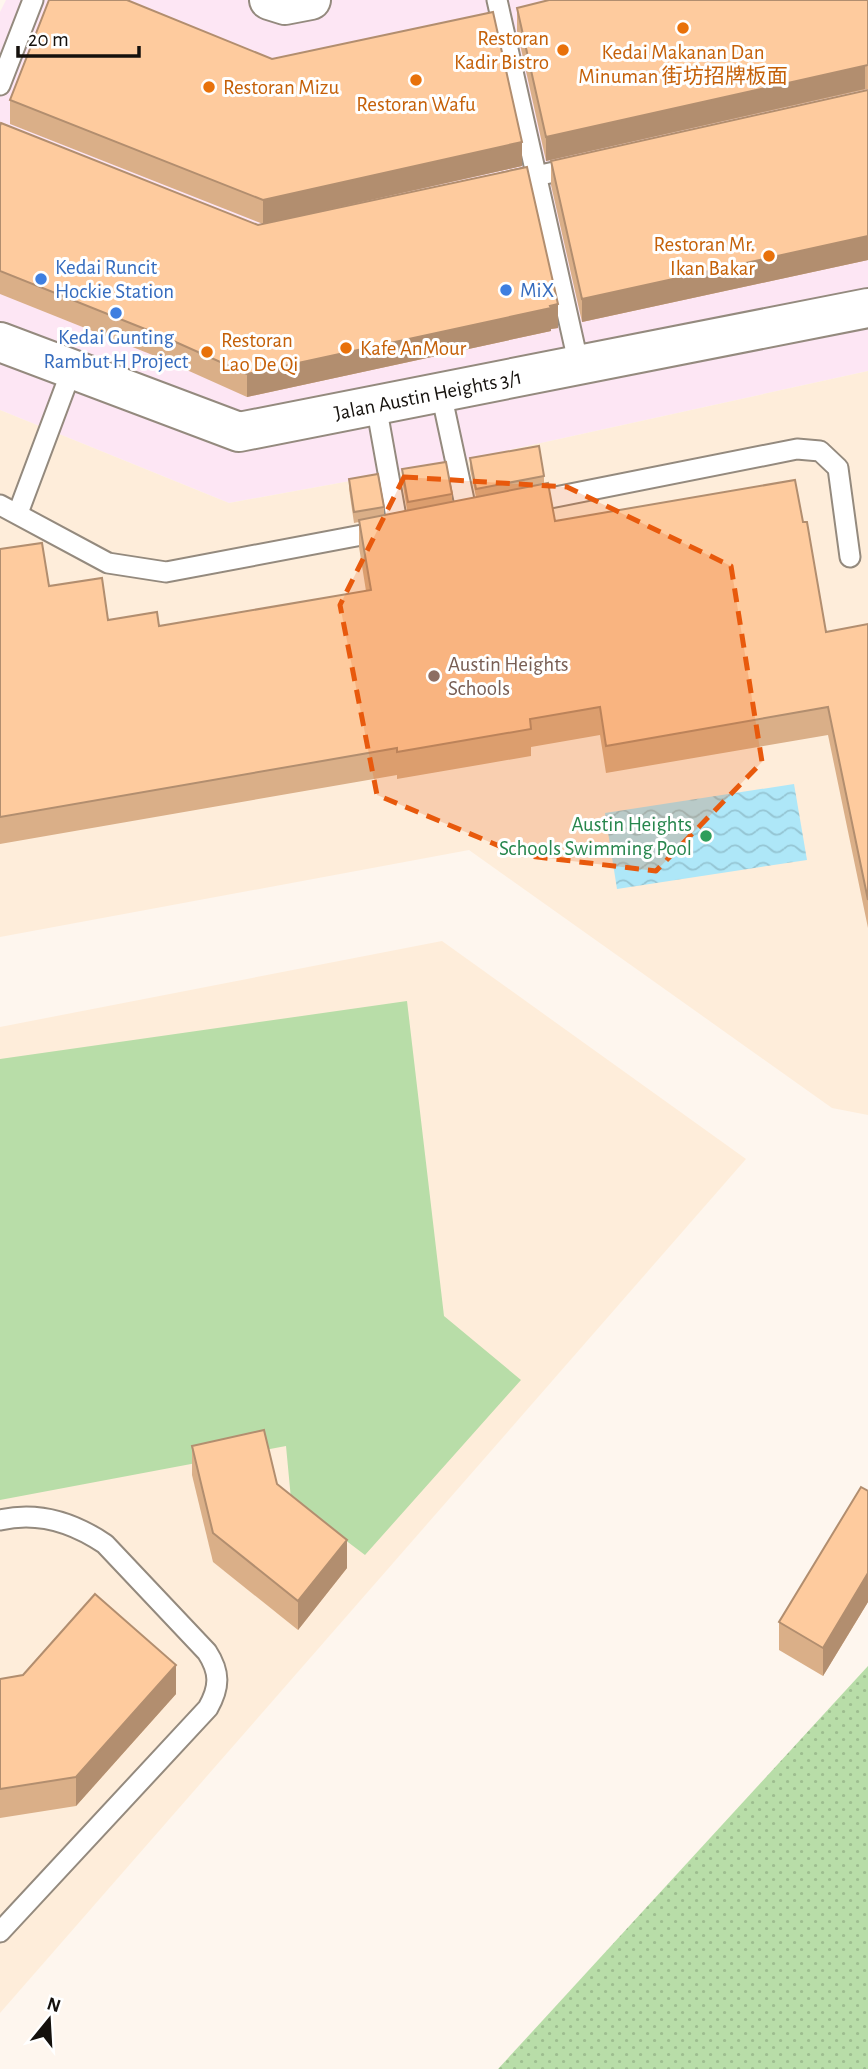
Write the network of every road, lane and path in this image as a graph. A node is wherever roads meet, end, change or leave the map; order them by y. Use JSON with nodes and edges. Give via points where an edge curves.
{"nodes":[{"id":1,"x":33,"y":0,"type":"edge"},
{"id":2,"x":270,"y":0,"type":"edge"},
{"id":3,"x":311,"y":0,"type":"edge"},
{"id":4,"x":497,"y":0,"type":"edge"},
{"id":5,"x":0,"y":85,"type":"edge"},
{"id":6,"x":590,"y":164,"type":"edge"},
{"id":7,"x":537,"y":176,"type":"junction"},
{"id":8,"x":484,"y":187,"type":"edge"},
{"id":9,"x":868,"y":308,"type":"edge"},
{"id":10,"x":0,"y":342,"type":"edge"},
{"id":11,"x":579,"y":366,"type":"junction"},
{"id":12,"x":72,"y":369,"type":"junction"},
{"id":13,"x":441,"y":393,"type":"junction"},
{"id":14,"x":376,"y":405,"type":"junction"},
{"id":15,"x":9,"y":509,"type":"edge"},
{"id":16,"x":467,"y":514,"type":"junction"},
{"id":17,"x":444,"y":519,"type":"edge"},
{"id":18,"x":421,"y":524,"type":"edge"},
{"id":19,"x":398,"y":528,"type":"junction"},
{"id":20,"x":850,"y":557,"type":"dead end"},
{"id":21,"x":0,"y":1520,"type":"edge"},
{"id":22,"x":0,"y":1933,"type":"edge"}],
"edges":[{"from":1,"to":5,"type":"lane"},
{"from":2,"to":3,"type":"street","via":[[285,5]]},
{"from":4,"to":7,"type":"lane"},
{"from":6,"to":7,"type":"lane"},
{"from":7,"to":8,"type":"lane"},
{"from":7,"to":11,"type":"lane"},
{"from":9,"to":11,"type":"street","name":"Jalan Austin Heights 3/1"},
{"from":10,"to":12,"type":"street","name":"Jalan Austin Heights 3/1"},
{"from":11,"to":13,"type":"street","name":"Jalan Austin Heights 3/1"},
{"from":12,"to":14,"type":"street","name":"Jalan Austin Heights 3/1","via":[[239,432]]},
{"from":12,"to":15,"type":"lane"},
{"from":13,"to":14,"type":"street","name":"Jalan Austin Heights 3/1"},
{"from":13,"to":16,"type":"lane"},
{"from":14,"to":19,"type":"lane"},
{"from":15,"to":19,"type":"lane","via":[[108,563],[166,572]]},
{"from":16,"to":17,"type":"lane"},
{"from":16,"to":20,"type":"lane","via":[[797,449],[820,451],[838,468]]},
{"from":18,"to":19,"type":"lane"},
{"from":21,"to":22,"type":"lane","via":[[57,1521],[105,1544],[206,1652],[218,1680],[208,1708]]}]}
